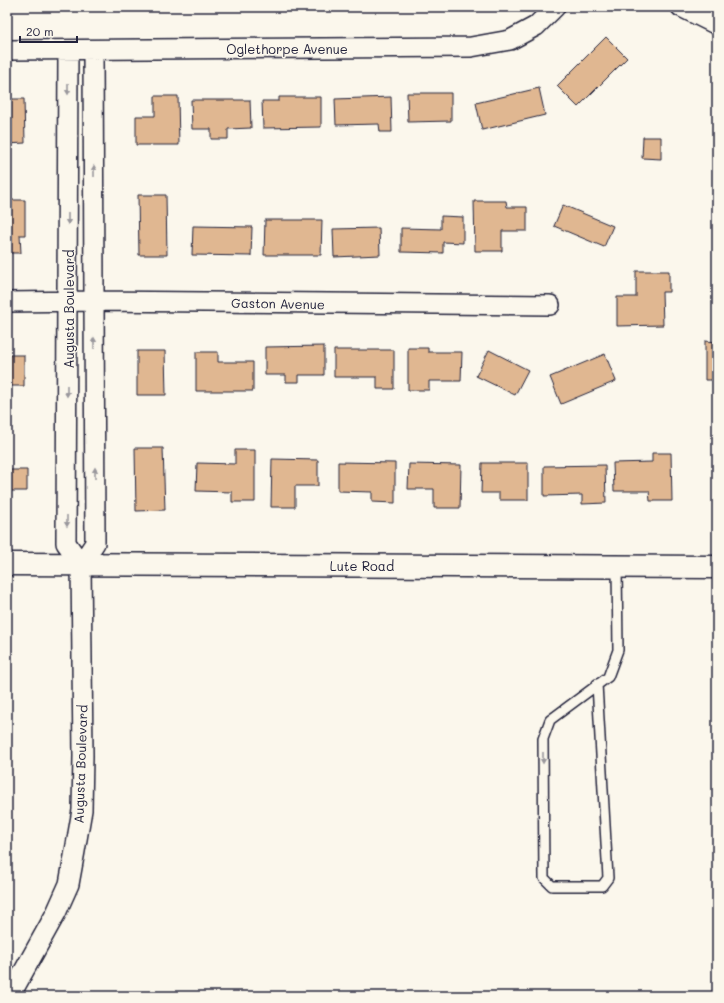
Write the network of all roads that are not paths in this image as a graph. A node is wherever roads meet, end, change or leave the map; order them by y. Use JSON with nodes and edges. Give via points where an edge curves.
{"nodes":[{"id":1,"x":555,"y":7,"type":"edge"},
{"id":2,"x":681,"y":7,"type":"edge"},
{"id":3,"x":717,"y":25,"type":"edge"},
{"id":4,"x":7,"y":50,"type":"edge"},
{"id":5,"x":68,"y":50,"type":"junction"},
{"id":6,"x":93,"y":50,"type":"junction"},
{"id":7,"x":68,"y":301,"type":"junction"},
{"id":8,"x":94,"y":301,"type":"junction"},
{"id":9,"x":7,"y":302,"type":"edge"},
{"id":10,"x":550,"y":305,"type":"dead end"},
{"id":11,"x":7,"y":564,"type":"edge"},
{"id":12,"x":81,"y":564,"type":"junction"},
{"id":13,"x":617,"y":567,"type":"junction"},
{"id":14,"x":717,"y":567,"type":"edge"},
{"id":15,"x":597,"y":684,"type":"junction"},
{"id":16,"x":10,"y":996,"type":"edge"}],
"edges":[{"from":1,"to":6,"type":"street","name":"Oglethorpe Avenue","via":[[536,26],[510,40],[471,47]]},
{"from":2,"to":3,"type":"street"},
{"from":4,"to":5,"type":"street","name":"Oglethorpe Avenue"},
{"from":5,"to":6,"type":"street","name":"Oglethorpe Avenue"},
{"from":5,"to":7,"type":"street","name":"Augusta Boulevard","one_way":true},
{"from":8,"to":6,"type":"street","name":"Augusta Boulevard","one_way":true},
{"from":7,"to":8,"type":"street","name":"Gaston Avenue"},
{"from":7,"to":9,"type":"street","name":"Gaston Avenue"},
{"from":7,"to":12,"type":"street","name":"Augusta Boulevard","one_way":true,"via":[[66,543]]},
{"from":8,"to":10,"type":"street","name":"Gaston Avenue"},
{"from":12,"to":8,"type":"street","name":"Augusta Boulevard","one_way":true,"via":[[95,543]]},
{"from":11,"to":12,"type":"street","name":"Lute Road"},
{"from":12,"to":13,"type":"street","name":"Lute Road"},
{"from":12,"to":16,"type":"street","name":"Augusta Boulevard","via":[[82,810],[69,884],[56,913]]},
{"from":13,"to":14,"type":"street","name":"Lute Road"},
{"from":13,"to":15,"type":"lane","via":[[618,650],[608,677]]},
{"from":15,"to":15,"type":"lane","one_way":true,"via":[[550,720],[543,739],[544,878],[552,886],[602,886],[608,878]]}]}
